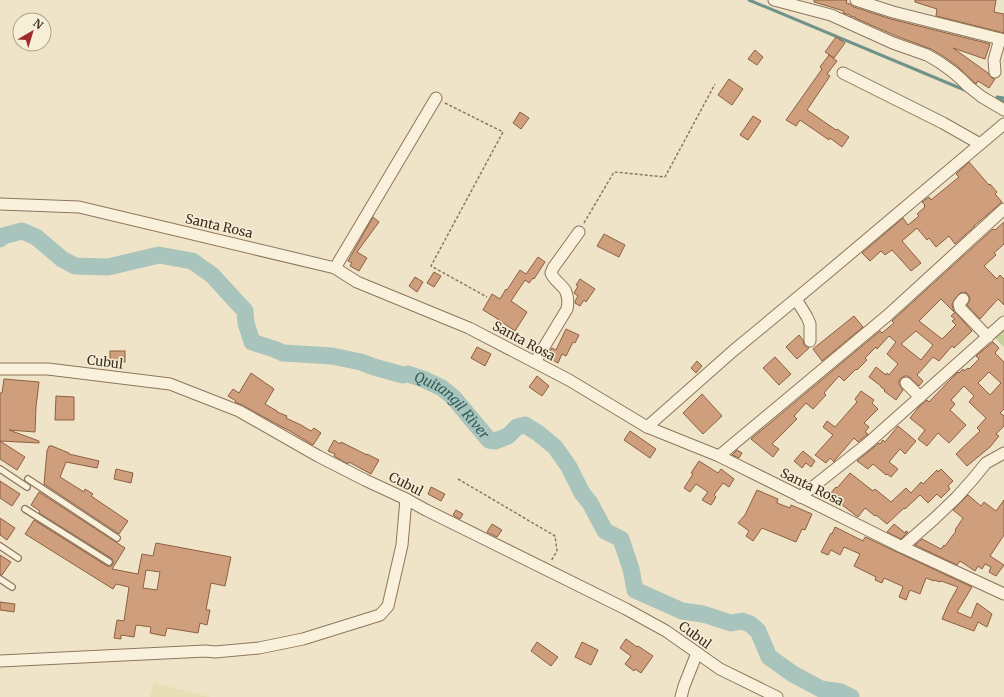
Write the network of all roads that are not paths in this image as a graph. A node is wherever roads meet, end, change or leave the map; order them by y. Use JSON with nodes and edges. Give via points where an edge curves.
{"nodes":[{"id":1,"x":774,"y":0,"type":"edge"},
{"id":2,"x":863,"y":1,"type":"edge"},
{"id":3,"x":1002,"y":40,"type":"edge"},
{"id":4,"x":995,"y":72,"type":"dead end"},
{"id":5,"x":843,"y":73,"type":"dead end"},
{"id":6,"x":436,"y":98,"type":"road end"},
{"id":7,"x":1004,"y":110,"type":"edge"},
{"id":8,"x":1002,"y":127,"type":"edge"},
{"id":9,"x":980,"y":144,"type":"junction"},
{"id":10,"x":0,"y":204,"type":"edge"},
{"id":11,"x":1004,"y":209,"type":"edge"},
{"id":12,"x":579,"y":232,"type":"road end"},
{"id":13,"x":335,"y":268,"type":"junction"},
{"id":14,"x":796,"y":299,"type":"junction"},
{"id":15,"x":963,"y":299,"type":"dead end"},
{"id":16,"x":1004,"y":322,"type":"edge"},
{"id":17,"x":988,"y":337,"type":"junction"},
{"id":18,"x":810,"y":341,"type":"dead end"},
{"id":19,"x":534,"y":362,"type":"junction"},
{"id":20,"x":0,"y":369,"type":"edge"},
{"id":21,"x":906,"y":382,"type":"dead end"},
{"id":22,"x":920,"y":397,"type":"junction"},
{"id":23,"x":647,"y":428,"type":"junction"},
{"id":24,"x":1004,"y":453,"type":"edge"},
{"id":25,"x":719,"y":456,"type":"junction"},
{"id":26,"x":0,"y":469,"type":"edge"},
{"id":27,"x":28,"y":479,"type":"dead end"},
{"id":28,"x":27,"y":486,"type":"dead end"},
{"id":29,"x":800,"y":497,"type":"junction"},
{"id":30,"x":406,"y":499,"type":"junction"},
{"id":31,"x":25,"y":509,"type":"dead end"},
{"id":32,"x":118,"y":538,"type":"dead end"},
{"id":33,"x":0,"y":546,"type":"edge"},
{"id":34,"x":902,"y":547,"type":"junction"},
{"id":35,"x":18,"y":558,"type":"dead end"},
{"id":36,"x":109,"y":562,"type":"dead end"},
{"id":37,"x":0,"y":579,"type":"edge"},
{"id":38,"x":12,"y":587,"type":"dead end"},
{"id":39,"x":1003,"y":591,"type":"edge"},
{"id":40,"x":697,"y":653,"type":"junction"},
{"id":41,"x":0,"y":660,"type":"edge"},
{"id":42,"x":681,"y":697,"type":"edge"},
{"id":43,"x":776,"y":697,"type":"edge"}],
"edges":[{"from":1,"to":7,"type":"street","via":[[832,15],[893,43],[927,55],[940,62],[982,97]]},
{"from":2,"to":3,"type":"street","via":[[893,12]]},
{"from":3,"to":4,"type":"street","via":[[994,60]]},
{"from":5,"to":9,"type":"street"},
{"from":6,"to":13,"type":"street"},
{"from":8,"to":9,"type":"street"},
{"from":9,"to":14,"type":"street"},
{"from":10,"to":13,"type":"street","name":"Santa Rosa","via":[[79,207]]},
{"from":11,"to":25,"type":"street","via":[[888,314]]},
{"from":12,"to":19,"type":"street","via":[[551,273],[566,292],[567,309]]},
{"from":13,"to":19,"type":"street","name":"Santa Rosa","via":[[357,282],[469,328]]},
{"from":14,"to":18,"type":"street","via":[[810,324]]},
{"from":14,"to":23,"type":"street","via":[[732,351]]},
{"from":15,"to":17,"type":"street","via":[[959,304],[960,308]]},
{"from":16,"to":17,"type":"street"},
{"from":17,"to":22,"type":"street"},
{"from":19,"to":23,"type":"street","name":"Santa Rosa","via":[[569,380]]},
{"from":20,"to":30,"type":"street","name":"Cubul","via":[[48,369],[170,384],[239,411],[318,456]]},
{"from":21,"to":22,"type":"street"},
{"from":22,"to":29,"type":"street","via":[[867,444]]},
{"from":23,"to":25,"type":"street","name":"Santa Rosa"},
{"from":24,"to":34,"type":"street","via":[[986,463],[956,498]]},
{"from":25,"to":29,"type":"street","name":"Santa Rosa"},
{"from":26,"to":28,"type":"lane"},
{"from":27,"to":32,"type":"lane"},
{"from":29,"to":34,"type":"street","name":"Santa Rosa"},
{"from":30,"to":40,"type":"street","name":"Cubul","via":[[626,609],[666,631]]},
{"from":30,"to":41,"type":"street","via":[[402,545],[388,606],[380,615],[303,639],[259,648]]},
{"from":31,"to":36,"type":"lane"},
{"from":33,"to":35,"type":"lane"},
{"from":34,"to":39,"type":"street","name":"Santa Rosa"},
{"from":37,"to":38,"type":"lane"},
{"from":40,"to":42,"type":"street"},
{"from":40,"to":43,"type":"street","name":"Cubul","via":[[720,669]]}]}
